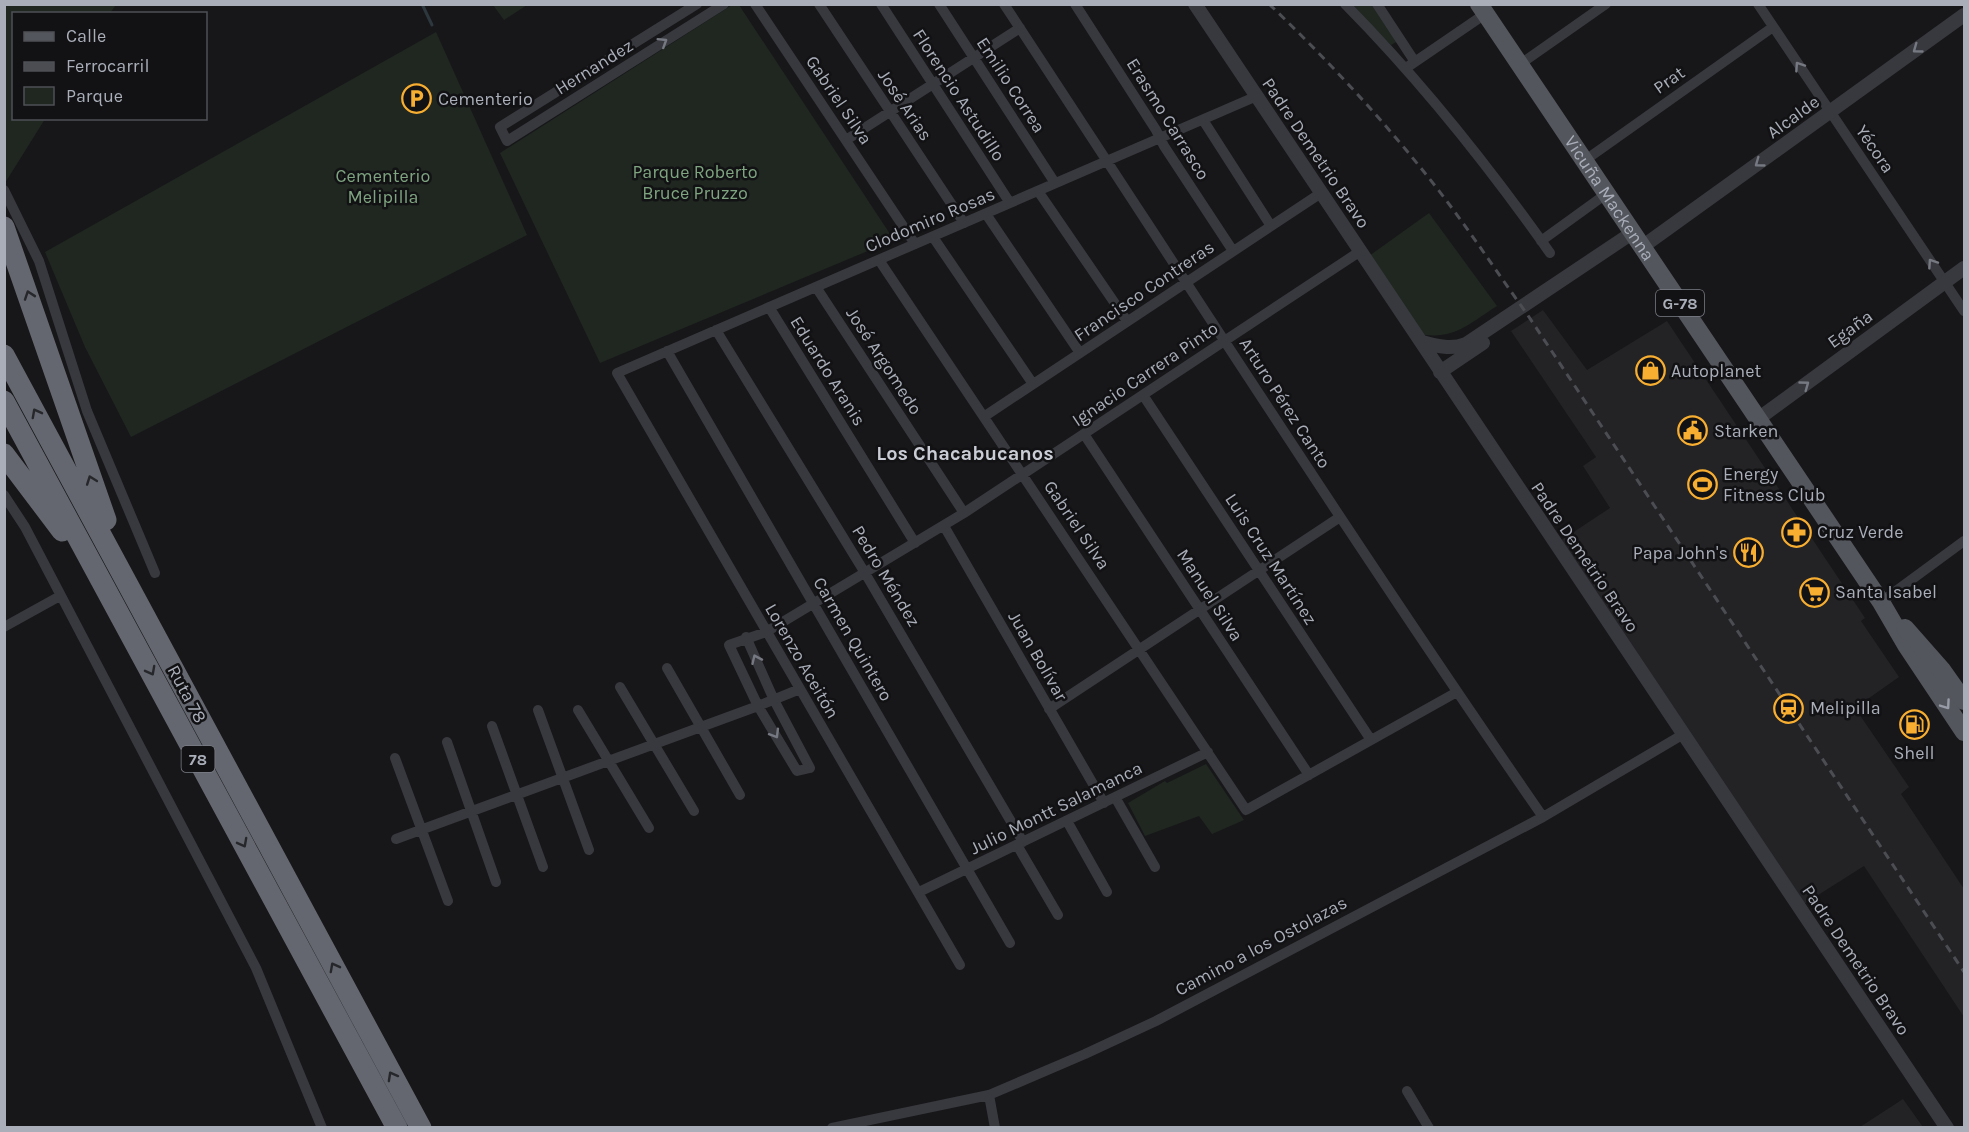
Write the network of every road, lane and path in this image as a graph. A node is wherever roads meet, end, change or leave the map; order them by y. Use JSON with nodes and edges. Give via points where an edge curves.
{"nodes":[{"id":1,"x":697,"y":4,"type":"edge"},
{"id":2,"x":724,"y":4,"type":"edge"},
{"id":3,"x":754,"y":4,"type":"edge"},
{"id":4,"x":819,"y":4,"type":"edge"},
{"id":5,"x":881,"y":4,"type":"edge"},
{"id":6,"x":939,"y":4,"type":"edge"},
{"id":7,"x":1004,"y":4,"type":"edge"},
{"id":8,"x":1075,"y":4,"type":"edge"},
{"id":9,"x":1196,"y":4,"type":"edge"},
{"id":10,"x":1345,"y":4,"type":"edge"},
{"id":11,"x":1377,"y":4,"type":"edge"},
{"id":12,"x":1606,"y":4,"type":"edge"},
{"id":13,"x":1758,"y":4,"type":"edge"},
{"id":14,"x":1482,"y":9,"type":"edge"},
{"id":15,"x":1965,"y":15,"type":"edge"},
{"id":16,"x":1773,"y":27,"type":"junction"},
{"id":17,"x":1020,"y":28,"type":"junction"},
{"id":18,"x":974,"y":58,"type":"junction"},
{"id":19,"x":1411,"y":65,"type":"junction"},
{"id":20,"x":1519,"y":65,"type":"junction"},
{"id":21,"x":933,"y":84,"type":"junction"},
{"id":22,"x":1257,"y":96,"type":"junction"},
{"id":23,"x":890,"y":112,"type":"junction"},
{"id":24,"x":1830,"y":112,"type":"junction"},
{"id":25,"x":1203,"y":120,"type":"junction"},
{"id":26,"x":1160,"y":138,"type":"junction"},
{"id":27,"x":846,"y":140,"type":"junction"},
{"id":28,"x":1107,"y":161,"type":"junction"},
{"id":29,"x":1584,"y":161,"type":"junction"},
{"id":30,"x":1055,"y":183,"type":"junction"},
{"id":31,"x":4,"y":189,"type":"edge"},
{"id":32,"x":1038,"y":191,"type":"junction"},
{"id":33,"x":1321,"y":193,"type":"junction"},
{"id":34,"x":1606,"y":194,"type":"junction"},
{"id":35,"x":1010,"y":203,"type":"junction"},
{"id":36,"x":986,"y":214,"type":"junction"},
{"id":37,"x":964,"y":223,"type":"junction"},
{"id":38,"x":1271,"y":226,"type":"junction"},
{"id":39,"x":4,"y":227,"type":"edge"},
{"id":40,"x":933,"y":237,"type":"junction"},
{"id":41,"x":1637,"y":240,"type":"junction"},
{"id":42,"x":1541,"y":241,"type":"junction"},
{"id":43,"x":915,"y":244,"type":"junction"},
{"id":44,"x":1233,"y":251,"type":"junction"},
{"id":45,"x":1359,"y":252,"type":"junction"},
{"id":46,"x":1550,"y":253,"type":"dead end"},
{"id":47,"x":879,"y":260,"type":"junction"},
{"id":48,"x":1965,"y":268,"type":"edge"},
{"id":49,"x":1186,"y":282,"type":"junction"},
{"id":50,"x":1945,"y":282,"type":"junction"},
{"id":51,"x":816,"y":287,"type":"junction"},
{"id":52,"x":769,"y":307,"type":"junction"},
{"id":53,"x":1965,"y":311,"type":"edge"},
{"id":54,"x":1127,"y":321,"type":"junction"},
{"id":55,"x":716,"y":330,"type":"junction"},
{"id":56,"x":1225,"y":341,"type":"junction"},
{"id":57,"x":1422,"y":342,"type":"junction"},
{"id":58,"x":668,"y":351,"type":"junction"},
{"id":59,"x":1080,"y":353,"type":"junction"},
{"id":60,"x":4,"y":355,"type":"edge"},
{"id":61,"x":1440,"y":372,"type":"junction"},
{"id":62,"x":617,"y":373,"type":"joint"},
{"id":63,"x":1033,"y":384,"type":"junction"},
{"id":64,"x":1143,"y":395,"type":"junction"},
{"id":65,"x":4,"y":401,"type":"edge"},
{"id":66,"x":985,"y":416,"type":"junction"},
{"id":67,"x":1758,"y":419,"type":"junction"},
{"id":68,"x":1084,"y":434,"type":"junction"},
{"id":69,"x":4,"y":454,"type":"edge"},
{"id":70,"x":1023,"y":475,"type":"junction"},
{"id":71,"x":4,"y":495,"type":"edge"},
{"id":72,"x":964,"y":513,"type":"junction"},
{"id":73,"x":1340,"y":517,"type":"junction"},
{"id":74,"x":944,"y":526,"type":"junction"},
{"id":75,"x":1965,"y":541,"type":"edge"},
{"id":76,"x":915,"y":543,"type":"junction"},
{"id":77,"x":1259,"y":571,"type":"junction"},
{"id":78,"x":155,"y":573,"type":"dead end"},
{"id":79,"x":865,"y":573,"type":"junction"},
{"id":80,"x":60,"y":596,"type":"junction"},
{"id":81,"x":1881,"y":602,"type":"junction"},
{"id":82,"x":813,"y":604,"type":"junction"},
{"id":83,"x":1200,"y":610,"type":"junction"},
{"id":84,"x":123,"y":620,"type":"junction"},
{"id":85,"x":4,"y":627,"type":"edge"},
{"id":86,"x":153,"y":631,"type":"junction"},
{"id":87,"x":766,"y":632,"type":"junction"},
{"id":88,"x":747,"y":637,"type":"junction"},
{"id":89,"x":1140,"y":649,"type":"junction"},
{"id":90,"x":667,"y":668,"type":"dead end"},
{"id":91,"x":620,"y":687,"type":"dead end"},
{"id":92,"x":800,"y":689,"type":"junction"},
{"id":93,"x":1457,"y":692,"type":"junction"},
{"id":94,"x":774,"y":700,"type":"junction"},
{"id":95,"x":1965,"y":701,"type":"edge"},
{"id":96,"x":759,"y":706,"type":"junction"},
{"id":97,"x":1049,"y":709,"type":"junction"},
{"id":98,"x":538,"y":710,"type":"dead end"},
{"id":99,"x":578,"y":710,"type":"dead end"},
{"id":100,"x":492,"y":726,"type":"dead end"},
{"id":101,"x":701,"y":728,"type":"junction"},
{"id":102,"x":1965,"y":732,"type":"edge"},
{"id":103,"x":1682,"y":735,"type":"junction"},
{"id":104,"x":1371,"y":740,"type":"junction"},
{"id":105,"x":447,"y":742,"type":"dead end"},
{"id":106,"x":654,"y":744,"type":"junction"},
{"id":107,"x":1208,"y":752,"type":"junction"},
{"id":108,"x":396,"y":758,"type":"dead end"},
{"id":109,"x":609,"y":761,"type":"junction"},
{"id":110,"x":1309,"y":775,"type":"junction"},
{"id":111,"x":563,"y":778,"type":"junction"},
{"id":112,"x":517,"y":794,"type":"junction"},
{"id":113,"x":740,"y":795,"type":"dead end"},
{"id":114,"x":1115,"y":797,"type":"junction"},
{"id":115,"x":1104,"y":803,"type":"junction"},
{"id":116,"x":471,"y":811,"type":"junction"},
{"id":117,"x":694,"y":811,"type":"dead end"},
{"id":118,"x":1543,"y":817,"type":"junction"},
{"id":119,"x":1067,"y":821,"type":"junction"},
{"id":120,"x":649,"y":828,"type":"dead end"},
{"id":121,"x":422,"y":829,"type":"junction"},
{"id":122,"x":396,"y":839,"type":"dead end"},
{"id":123,"x":1020,"y":843,"type":"junction"},
{"id":124,"x":589,"y":850,"type":"dead end"},
{"id":125,"x":543,"y":867,"type":"dead end"},
{"id":126,"x":1155,"y":867,"type":"dead end"},
{"id":127,"x":967,"y":869,"type":"junction"},
{"id":128,"x":496,"y":882,"type":"dead end"},
{"id":129,"x":919,"y":892,"type":"junction"},
{"id":130,"x":1107,"y":892,"type":"dead end"},
{"id":131,"x":448,"y":901,"type":"dead end"},
{"id":132,"x":1058,"y":915,"type":"dead end"},
{"id":133,"x":1010,"y":943,"type":"dead end"},
{"id":134,"x":960,"y":965,"type":"dead end"},
{"id":135,"x":1407,"y":1091,"type":"dead end"},
{"id":136,"x":989,"y":1095,"type":"junction"},
{"id":137,"x":321,"y":1128,"type":"edge"},
{"id":138,"x":397,"y":1128,"type":"edge"},
{"id":139,"x":421,"y":1128,"type":"edge"},
{"id":140,"x":832,"y":1128,"type":"edge"},
{"id":141,"x":995,"y":1128,"type":"edge"},
{"id":142,"x":1429,"y":1128,"type":"edge"},
{"id":143,"x":1947,"y":1128,"type":"edge"}],
"edges":[{"from":1,"to":2,"type":"street","name":"Hernandez","one_way":true,"via":[[500,127],[507,141]]},
{"from":3,"to":27,"type":"street","name":"Gabriel Silva"},
{"from":4,"to":23,"type":"street","name":"José Arias"},
{"from":5,"to":21,"type":"street","name":"Florencio Astudillo"},
{"from":6,"to":18,"type":"street","name":"Emilio Correa"},
{"from":7,"to":17,"type":"street","name":"Arturo Pérez Canto"},
{"from":8,"to":26,"type":"street","name":"Erasmo Carrasco"},
{"from":9,"to":22,"type":"street","name":"Padre Demetrio Bravo"},
{"from":10,"to":19,"type":"street"},
{"from":11,"to":19,"type":"street"},
{"from":12,"to":20,"type":"street"},
{"from":13,"to":16,"type":"street","name":"Yécora"},
{"from":14,"to":19,"type":"street"},
{"from":14,"to":20,"type":"main road","name":"Vicuña Mackenna","number":"G-78"},
{"from":15,"to":24,"type":"street","name":"Alcalde","one_way":true},
{"from":24,"to":16,"type":"street","name":"Yécora","one_way":true},
{"from":16,"to":29,"type":"street","name":"Prat"},
{"from":17,"to":18,"type":"street"},
{"from":17,"to":28,"type":"street","name":"Arturo Pérez Canto"},
{"from":18,"to":21,"type":"street"},
{"from":18,"to":30,"type":"street","name":"Emilio Correa"},
{"from":19,"to":42,"type":"street"},
{"from":20,"to":29,"type":"main road","name":"Vicuña Mackenna","number":"G-78"},
{"from":21,"to":23,"type":"street"},
{"from":21,"to":35,"type":"street","name":"Florencio Astudillo"},
{"from":22,"to":25,"type":"street","name":"Clodomiro Rosas"},
{"from":22,"to":33,"type":"street","name":"Padre Demetrio Bravo"},
{"from":23,"to":27,"type":"street"},
{"from":23,"to":37,"type":"street","name":"José Arias"},
{"from":24,"to":41,"type":"street","name":"Alcalde","one_way":true},
{"from":50,"to":24,"type":"street","name":"Yécora","one_way":true},
{"from":25,"to":26,"type":"street","name":"Clodomiro Rosas"},
{"from":25,"to":38,"type":"street"},
{"from":26,"to":28,"type":"street","name":"Clodomiro Rosas"},
{"from":26,"to":44,"type":"street","name":"Erasmo Carrasco"},
{"from":27,"to":43,"type":"street","name":"Gabriel Silva"},
{"from":28,"to":30,"type":"street","name":"Clodomiro Rosas"},
{"from":28,"to":49,"type":"street","name":"Arturo Pérez Canto"},
{"from":29,"to":34,"type":"main road","name":"Vicuña Mackenna","number":"G-78"},
{"from":30,"to":32,"type":"street","name":"Clodomiro Rosas"},
{"from":31,"to":78,"type":"street","via":[[39,261],[87,411]]},
{"from":32,"to":35,"type":"street","name":"Clodomiro Rosas"},
{"from":32,"to":54,"type":"street"},
{"from":33,"to":38,"type":"street","name":"Francisco Contreras"},
{"from":33,"to":45,"type":"street","name":"Padre Demetrio Bravo"},
{"from":34,"to":41,"type":"main road","name":"Vicuña Mackenna","number":"G-78"},
{"from":34,"to":42,"type":"street"},
{"from":35,"to":36,"type":"street","name":"Clodomiro Rosas"},
{"from":36,"to":37,"type":"street","name":"Clodomiro Rosas"},
{"from":36,"to":59,"type":"street"},
{"from":37,"to":40,"type":"street","name":"Clodomiro Rosas"},
{"from":38,"to":44,"type":"street","name":"Francisco Contreras"},
{"from":86,"to":39,"type":"highway","one_way":true,"via":[[101,506]]},
{"from":40,"to":43,"type":"street","name":"Clodomiro Rosas"},
{"from":40,"to":63,"type":"street"},
{"from":41,"to":57,"type":"street","name":"Alcalde","via":[[1466,344],[1447,347]]},
{"from":41,"to":61,"type":"street","name":"Alcalde"},
{"from":41,"to":67,"type":"main road","name":"Vicuña Mackenna","number":"G-78"},
{"from":42,"to":46,"type":"street"},
{"from":43,"to":47,"type":"street","name":"Clodomiro Rosas"},
{"from":44,"to":49,"type":"street","name":"Francisco Contreras"},
{"from":45,"to":56,"type":"street","name":"Ignacio Carrera Pinto"},
{"from":45,"to":57,"type":"street","name":"Padre Demetrio Bravo"},
{"from":47,"to":51,"type":"street","name":"Clodomiro Rosas"},
{"from":47,"to":66,"type":"street","name":"Gabriel Silva"},
{"from":48,"to":50,"type":"street","name":"Egaña"},
{"from":49,"to":54,"type":"street","name":"Francisco Contreras"},
{"from":49,"to":56,"type":"street","name":"Arturo Pérez Canto"},
{"from":50,"to":53,"type":"street","name":"Yécora"},
{"from":67,"to":50,"type":"street","name":"Egaña","one_way":true},
{"from":51,"to":52,"type":"street","name":"Clodomiro Rosas"},
{"from":51,"to":72,"type":"street","name":"José Argomedo"},
{"from":52,"to":55,"type":"street","name":"Clodomiro Rosas"},
{"from":52,"to":76,"type":"street","name":"Eduardo Aranis"},
{"from":54,"to":59,"type":"street","name":"Francisco Contreras"},
{"from":55,"to":58,"type":"street","name":"Clodomiro Rosas"},
{"from":55,"to":79,"type":"street","name":"Pedro Méndez"},
{"from":56,"to":64,"type":"street","name":"Ignacio Carrera Pinto"},
{"from":56,"to":73,"type":"street","name":"Arturo Pérez Canto"},
{"from":57,"to":61,"type":"street","name":"Padre Demetrio Bravo"},
{"from":58,"to":62,"type":"street","name":"Clodomiro Rosas"},
{"from":58,"to":82,"type":"street","name":"Carmen Quintero"},
{"from":59,"to":63,"type":"street","name":"Francisco Contreras"},
{"from":86,"to":60,"type":"highway","name":"Ruta 78","number":"78","one_way":true},
{"from":61,"to":103,"type":"street","name":"Padre Demetrio Bravo"},
{"from":62,"to":87,"type":"street","name":"Lorenzo Aceitón"},
{"from":63,"to":66,"type":"street","name":"Francisco Contreras"},
{"from":64,"to":68,"type":"street","name":"Ignacio Carrera Pinto"},
{"from":64,"to":77,"type":"street","name":"Luis Cruz Martínez"},
{"from":65,"to":84,"type":"highway","name":"Ruta 78","number":"78"},
{"from":66,"to":70,"type":"street","name":"Gabriel Silva"},
{"from":67,"to":81,"type":"main road","name":"Vicuña Mackenna","number":"G-78"},
{"from":68,"to":70,"type":"street","name":"Ignacio Carrera Pinto"},
{"from":68,"to":83,"type":"street","name":"Manuel Silva"},
{"from":69,"to":84,"type":"highway"},
{"from":70,"to":72,"type":"street","name":"Ignacio Carrera Pinto"},
{"from":70,"to":89,"type":"street","name":"Gabriel Silva"},
{"from":71,"to":80,"type":"street"},
{"from":72,"to":74,"type":"street","name":"Ignacio Carrera Pinto"},
{"from":73,"to":77,"type":"street"},
{"from":73,"to":93,"type":"street","name":"Arturo Pérez Canto"},
{"from":74,"to":76,"type":"street","name":"Ignacio Carrera Pinto"},
{"from":74,"to":97,"type":"street","name":"Juan Bolívar"},
{"from":75,"to":81,"type":"street"},
{"from":76,"to":79,"type":"street","name":"Ignacio Carrera Pinto"},
{"from":77,"to":83,"type":"street"},
{"from":77,"to":104,"type":"street","name":"Luis Cruz Martínez"},
{"from":79,"to":82,"type":"street","name":"Ignacio Carrera Pinto"},
{"from":79,"to":123,"type":"street","name":"Pedro Méndez"},
{"from":80,"to":85,"type":"street"},
{"from":80,"to":137,"type":"street","via":[[256,968]]},
{"from":81,"to":95,"type":"main road","name":"Vicuña Mackenna","number":"G-78"},
{"from":81,"to":102,"type":"main road","name":"Vicuña Mackenna","number":"G-78","one_way":true},
{"from":82,"to":87,"type":"street","name":"Ignacio Carrera Pinto"},
{"from":82,"to":127,"type":"street","name":"Carmen Quintero"},
{"from":83,"to":89,"type":"street"},
{"from":83,"to":110,"type":"street","name":"Manuel Silva"},
{"from":84,"to":138,"type":"highway","name":"Ruta 78","number":"78","one_way":true},
{"from":139,"to":86,"type":"highway","name":"Ruta 78","number":"78","one_way":true},
{"from":87,"to":88,"type":"street","name":"Ignacio Carrera Pinto"},
{"from":87,"to":92,"type":"street","name":"Lorenzo Aceitón"},
{"from":94,"to":88,"type":"street","one_way":true},
{"from":88,"to":96,"type":"street","name":"Ignacio Carrera Pinto","via":[[729,645]]},
{"from":89,"to":97,"type":"street"},
{"from":89,"to":107,"type":"street","name":"Gabriel Silva"},
{"from":90,"to":101,"type":"street"},
{"from":91,"to":106,"type":"street"},
{"from":92,"to":94,"type":"street"},
{"from":92,"to":129,"type":"street","name":"Lorenzo Aceitón"},
{"from":93,"to":104,"type":"street"},
{"from":93,"to":118,"type":"street","name":"Arturo Pérez Canto"},
{"from":94,"to":96,"type":"street"},
{"from":96,"to":94,"type":"street","one_way":true,"via":[[797,771],[810,768]]},
{"from":96,"to":101,"type":"street"},
{"from":97,"to":115,"type":"street","name":"Juan Bolívar"},
{"from":98,"to":111,"type":"street"},
{"from":99,"to":109,"type":"street"},
{"from":100,"to":112,"type":"street"},
{"from":101,"to":106,"type":"street"},
{"from":101,"to":113,"type":"street"},
{"from":103,"to":118,"type":"street","name":"Camino a los Ostolazas"},
{"from":103,"to":143,"type":"street","name":"Padre Demetrio Bravo"},
{"from":104,"to":110,"type":"street"},
{"from":105,"to":116,"type":"street"},
{"from":106,"to":109,"type":"street"},
{"from":106,"to":117,"type":"street"},
{"from":107,"to":110,"type":"street","name":"Gabriel Silva","via":[[1246,810]]},
{"from":107,"to":114,"type":"street","name":"Julio Montt Salamanca"},
{"from":108,"to":121,"type":"street"},
{"from":109,"to":111,"type":"street"},
{"from":109,"to":120,"type":"street"},
{"from":111,"to":112,"type":"street"},
{"from":111,"to":124,"type":"street"},
{"from":112,"to":116,"type":"street"},
{"from":112,"to":125,"type":"street"},
{"from":114,"to":115,"type":"street","name":"Julio Montt Salamanca"},
{"from":114,"to":126,"type":"street"},
{"from":115,"to":119,"type":"street","name":"Julio Montt Salamanca"},
{"from":116,"to":121,"type":"street"},
{"from":116,"to":128,"type":"street"},
{"from":118,"to":136,"type":"street","name":"Camino a los Ostolazas","via":[[1155,1021]]},
{"from":119,"to":123,"type":"street","name":"Julio Montt Salamanca"},
{"from":119,"to":130,"type":"street"},
{"from":121,"to":122,"type":"street"},
{"from":121,"to":131,"type":"street"},
{"from":123,"to":127,"type":"street","name":"Julio Montt Salamanca"},
{"from":123,"to":132,"type":"street","name":"Pedro Méndez"},
{"from":127,"to":129,"type":"street","name":"Julio Montt Salamanca"},
{"from":127,"to":133,"type":"street","name":"Carmen Quintero"},
{"from":129,"to":134,"type":"street","name":"Lorenzo Aceitón"},
{"from":135,"to":142,"type":"street"},
{"from":136,"to":140,"type":"street","name":"Camino a los Ostolazas"},
{"from":136,"to":141,"type":"street"}]}
